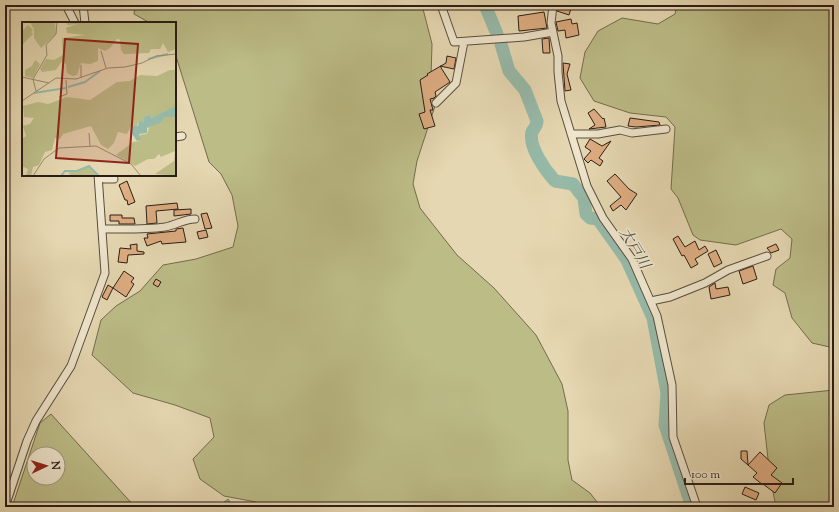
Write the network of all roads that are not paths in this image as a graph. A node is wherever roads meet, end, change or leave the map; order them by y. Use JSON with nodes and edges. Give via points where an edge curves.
{"nodes":[{"id":1,"x":66,"y":5,"type":"edge"},
{"id":2,"x":83,"y":5,"type":"edge"},
{"id":3,"x":441,"y":5,"type":"edge"},
{"id":4,"x":553,"y":5,"type":"edge"},
{"id":5,"x":74,"y":22,"type":"edge"},
{"id":6,"x":85,"y":22,"type":"edge"},
{"id":7,"x":553,"y":32,"type":"junction"},
{"id":8,"x":464,"y":42,"type":"junction"},
{"id":9,"x":436,"y":103,"type":"dead end"},
{"id":10,"x":666,"y":129,"type":"dead end"},
{"id":11,"x":571,"y":134,"type":"junction"},
{"id":12,"x":99,"y":176,"type":"edge"},
{"id":13,"x":100,"y":176,"type":"edge"},
{"id":14,"x":114,"y":179,"type":"dead end"},
{"id":15,"x":195,"y":219,"type":"dead end"},
{"id":16,"x":102,"y":228,"type":"junction"},
{"id":17,"x":767,"y":256,"type":"dead end"},
{"id":18,"x":651,"y":301,"type":"junction"},
{"id":19,"x":5,"y":507,"type":"edge"},
{"id":20,"x":697,"y":507,"type":"edge"}],
"edges":[{"from":1,"to":5,"type":"street"},
{"from":2,"to":6,"type":"street"},
{"from":3,"to":8,"type":"street","via":[[454,42]]},
{"from":4,"to":7,"type":"street"},
{"from":7,"to":8,"type":"street"},
{"from":7,"to":11,"type":"street","via":[[558,56],[561,101]]},
{"from":8,"to":9,"type":"street","via":[[456,82]]},
{"from":10,"to":11,"type":"street","via":[[632,133],[620,130],[598,134]]},
{"from":11,"to":18,"type":"street","via":[[587,186],[603,218],[632,258]]},
{"from":12,"to":16,"type":"street"},
{"from":13,"to":14,"type":"street","via":[[104,179]]},
{"from":15,"to":16,"type":"street","via":[[186,219],[165,227],[133,230]]},
{"from":16,"to":19,"type":"street","via":[[105,272],[71,366],[36,421],[27,441]]},
{"from":17,"to":18,"type":"street","via":[[728,270],[677,294]]},
{"from":18,"to":20,"type":"street","via":[[657,316],[672,385],[673,437]]}]}
